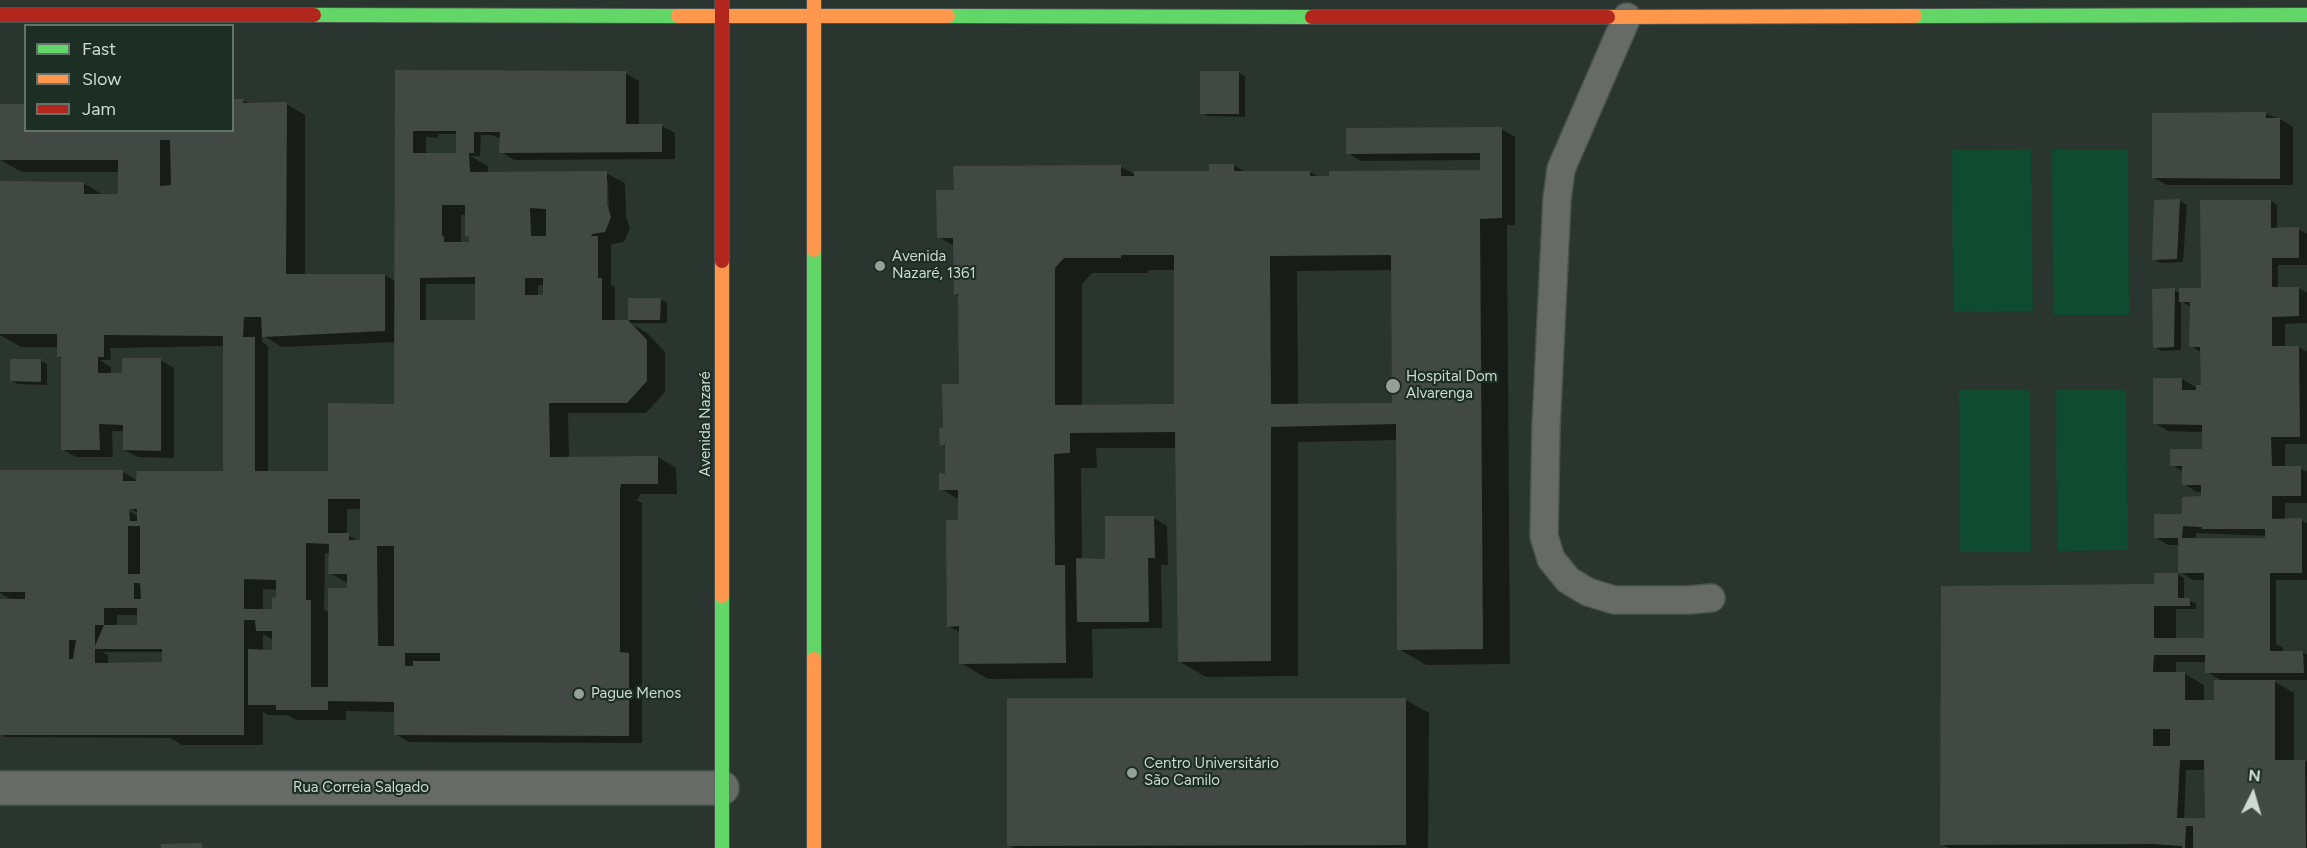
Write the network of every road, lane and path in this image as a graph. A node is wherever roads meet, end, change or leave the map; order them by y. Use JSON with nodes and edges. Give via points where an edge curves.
{"nodes":[{"id":1,"x":722,"y":0,"type":"edge"},
{"id":2,"x":814,"y":0,"type":"edge"},
{"id":3,"x":1224,"y":8,"type":"edge"},
{"id":4,"x":1536,"y":8,"type":"edge"},
{"id":5,"x":0,"y":15,"type":"edge"},
{"id":6,"x":722,"y":15,"type":"junction"},
{"id":7,"x":814,"y":15,"type":"junction"},
{"id":8,"x":2307,"y":15,"type":"edge"},
{"id":9,"x":1627,"y":17,"type":"junction"},
{"id":10,"x":1711,"y":597,"type":"dead end"},
{"id":11,"x":722,"y":788,"type":"junction"},
{"id":12,"x":0,"y":789,"type":"edge"},
{"id":13,"x":722,"y":848,"type":"edge"},
{"id":14,"x":814,"y":848,"type":"edge"}],
"edges":[{"from":1,"to":6,"type":"street","name":"Avenida Nazaré"},
{"from":2,"to":7,"type":"street"},
{"from":3,"to":4,"type":"street"},
{"from":3,"to":7,"type":"street"},
{"from":4,"to":9,"type":"street"},
{"from":5,"to":6,"type":"street"},
{"from":6,"to":7,"type":"street"},
{"from":6,"to":11,"type":"street","name":"Avenida Nazaré"},
{"from":7,"to":14,"type":"street"},
{"from":8,"to":9,"type":"street"},
{"from":9,"to":10,"type":"lane","via":[[1561,169],[1546,427],[1544,536],[1551,559],[1568,580],[1588,592],[1614,600]]},
{"from":11,"to":12,"type":"street","name":"Rua Correia Salgado"},
{"from":11,"to":13,"type":"street","name":"Avenida Nazaré"}]}
